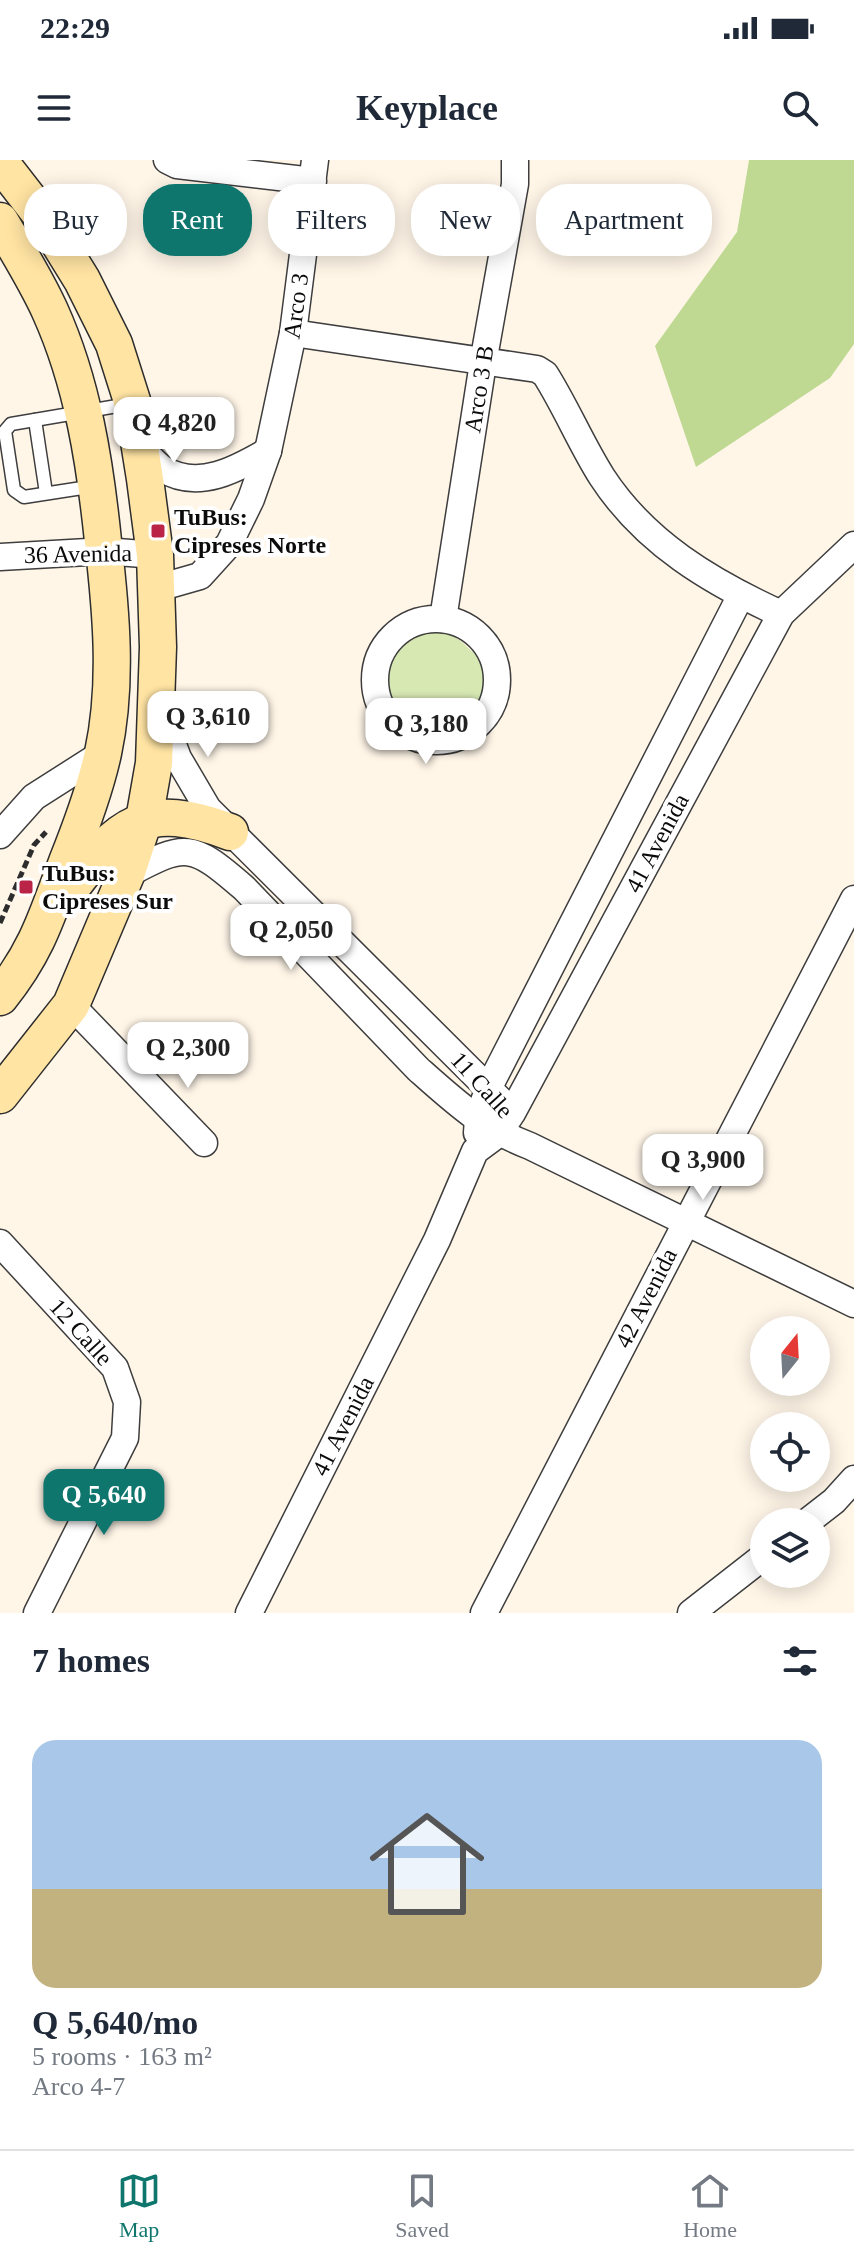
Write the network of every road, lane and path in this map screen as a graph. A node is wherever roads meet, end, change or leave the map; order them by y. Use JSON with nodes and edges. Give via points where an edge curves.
{"nodes":[{"id":1,"x":167,"y":160,"type":"edge"},
{"id":2,"x":515,"y":160,"type":"edge"},
{"id":3,"x":0,"y":162,"type":"edge"},
{"id":4,"x":314,"y":170,"type":"edge"},
{"id":5,"x":0,"y":221,"type":"edge"},
{"id":6,"x":50,"y":311,"type":"junction"},
{"id":7,"x":293,"y":333,"type":"junction"},
{"id":8,"x":114,"y":344,"type":"junction"},
{"id":9,"x":483,"y":363,"type":"junction"},
{"id":10,"x":133,"y":404,"type":"junction"},
{"id":11,"x":83,"y":411,"type":"junction"},
{"id":12,"x":35,"y":420,"type":"junction"},
{"id":13,"x":140,"y":446,"type":"junction"},
{"id":14,"x":268,"y":451,"type":"junction"},
{"id":15,"x":97,"y":486,"type":"junction"},
{"id":16,"x":46,"y":493,"type":"junction"},
{"id":17,"x":854,"y":545,"type":"edge"},
{"id":18,"x":105,"y":551,"type":"junction"},
{"id":19,"x":27,"y":556,"type":"junction"},
{"id":20,"x":0,"y":557,"type":"edge"},
{"id":21,"x":157,"y":572,"type":"junction"},
{"id":22,"x":0,"y":576,"type":"edge"},
{"id":23,"x":741,"y":595,"type":"junction"},
{"id":24,"x":781,"y":614,"type":"junction"},
{"id":25,"x":443,"y":619,"type":"junction"},
{"id":26,"x":157,"y":704,"type":"junction"},
{"id":27,"x":103,"y":753,"type":"junction"},
{"id":28,"x":34,"y":797,"type":"junction"},
{"id":29,"x":144,"y":820,"type":"junction"},
{"id":30,"x":230,"y":832,"type":"junction"},
{"id":31,"x":0,"y":835,"type":"edge"},
{"id":32,"x":126,"y":875,"type":"junction"},
{"id":33,"x":854,"y":899,"type":"edge"},
{"id":34,"x":0,"y":923,"type":"edge"},
{"id":35,"x":44,"y":927,"type":"junction"},
{"id":36,"x":4,"y":982,"type":"edge"},
{"id":37,"x":71,"y":1005,"type":"junction"},
{"id":38,"x":489,"y":1087,"type":"junction"},
{"id":39,"x":0,"y":1095,"type":"edge"},
{"id":40,"x":496,"y":1122,"type":"junction"},
{"id":41,"x":204,"y":1143,"type":"dead end"},
{"id":42,"x":685,"y":1221,"type":"junction"},
{"id":43,"x":0,"y":1243,"type":"edge"},
{"id":44,"x":854,"y":1304,"type":"edge"},
{"id":45,"x":854,"y":1479,"type":"edge"},
{"id":46,"x":825,"y":1508,"type":"edge"},
{"id":47,"x":750,"y":1567,"type":"edge"},
{"id":48,"x":37,"y":1613,"type":"edge"},
{"id":49,"x":249,"y":1613,"type":"edge"},
{"id":50,"x":484,"y":1613,"type":"edge"},
{"id":51,"x":691,"y":1613,"type":"edge"}],
"edges":[{"from":1,"to":4,"type":"street","via":[[177,165]]},
{"from":2,"to":9,"type":"street","name":"Arco 3 B"},
{"from":3,"to":8,"type":"main road","via":[[53,232]]},
{"from":4,"to":7,"type":"street","name":"Arco 3"},
{"from":5,"to":6,"type":"main road"},
{"from":6,"to":8,"type":"main road"},
{"from":6,"to":11,"type":"main road"},
{"from":7,"to":9,"type":"street"},
{"from":7,"to":14,"type":"street","name":"Arco 3"},
{"from":8,"to":10,"type":"main road"},
{"from":9,"to":23,"type":"street","via":[[545,374],[603,478],[647,531],[683,562]]},
{"from":9,"to":25,"type":"street","name":"Arco 3 B"},
{"from":10,"to":11,"type":"lane"},
{"from":10,"to":13,"type":"main road"},
{"from":11,"to":12,"type":"lane"},
{"from":11,"to":15,"type":"main road"},
{"from":12,"to":16,"type":"lane"},
{"from":12,"to":16,"type":"lane","via":[[11,424],[5,431],[14,490],[24,497]]},
{"from":13,"to":14,"type":"street","via":[[161,468],[190,477],[214,477]]},
{"from":13,"to":21,"type":"main road"},
{"from":14,"to":21,"type":"street","name":"Arco 3","via":[[229,544],[200,576]]},
{"from":15,"to":16,"type":"lane"},
{"from":15,"to":18,"type":"main road"},
{"from":17,"to":24,"type":"street","name":"41 Avenida"},
{"from":18,"to":19,"type":"street","name":"36 Avenida"},
{"from":18,"to":21,"type":"street","name":"36 Avenida"},
{"from":18,"to":27,"type":"main road","via":[[111,645]]},
{"from":19,"to":20,"type":"street","name":"36 Avenida"},
{"from":19,"to":22,"type":"street"},
{"from":21,"to":26,"type":"main road"},
{"from":23,"to":24,"type":"street"},
{"from":23,"to":38,"type":"street","name":"41 Avenida"},
{"from":24,"to":40,"type":"street","name":"41 Avenida"},
{"from":25,"to":25,"type":"street","via":[[405,626],[379,656],[374,675],[383,713],[414,738],[434,742],[474,729],[497,695],[498,674],[481,637],[464,624]]},
{"from":26,"to":29,"type":"main road"},
{"from":26,"to":30,"type":"street","name":"11 Calle","via":[[178,758],[208,809]]},
{"from":27,"to":28,"type":"street"},
{"from":27,"to":35,"type":"main road"},
{"from":28,"to":31,"type":"street"},
{"from":28,"to":34,"type":"path","via":[[55,821],[34,845]]},
{"from":29,"to":30,"type":"main road","via":[[177,817]]},
{"from":29,"to":32,"type":"main road"},
{"from":29,"to":35,"type":"main road","via":[[97,852]]},
{"from":30,"to":38,"type":"street","name":"11 Calle"},
{"from":32,"to":37,"type":"main road"},
{"from":32,"to":40,"type":"street","name":"11 Calle","via":[[173,852],[195,853],[215,863],[418,1069]]},
{"from":33,"to":42,"type":"street","name":"42 Avenida"},
{"from":35,"to":36,"type":"main road","via":[[24,967]]},
{"from":37,"to":39,"type":"main road"},
{"from":37,"to":41,"type":"street"},
{"from":38,"to":40,"type":"street","name":"11 Calle"},
{"from":40,"to":42,"type":"street","name":"11 Calle","via":[[530,1146]]},
{"from":40,"to":49,"type":"street","name":"41 Avenida","via":[[475,1151],[437,1240]]},
{"from":42,"to":44,"type":"street"},
{"from":42,"to":50,"type":"street","name":"42 Avenida"},
{"from":43,"to":48,"type":"street","name":"12 Calle","via":[[115,1368],[127,1402],[125,1438]]},
{"from":45,"to":46,"type":"street"},
{"from":47,"to":51,"type":"street"}]}
